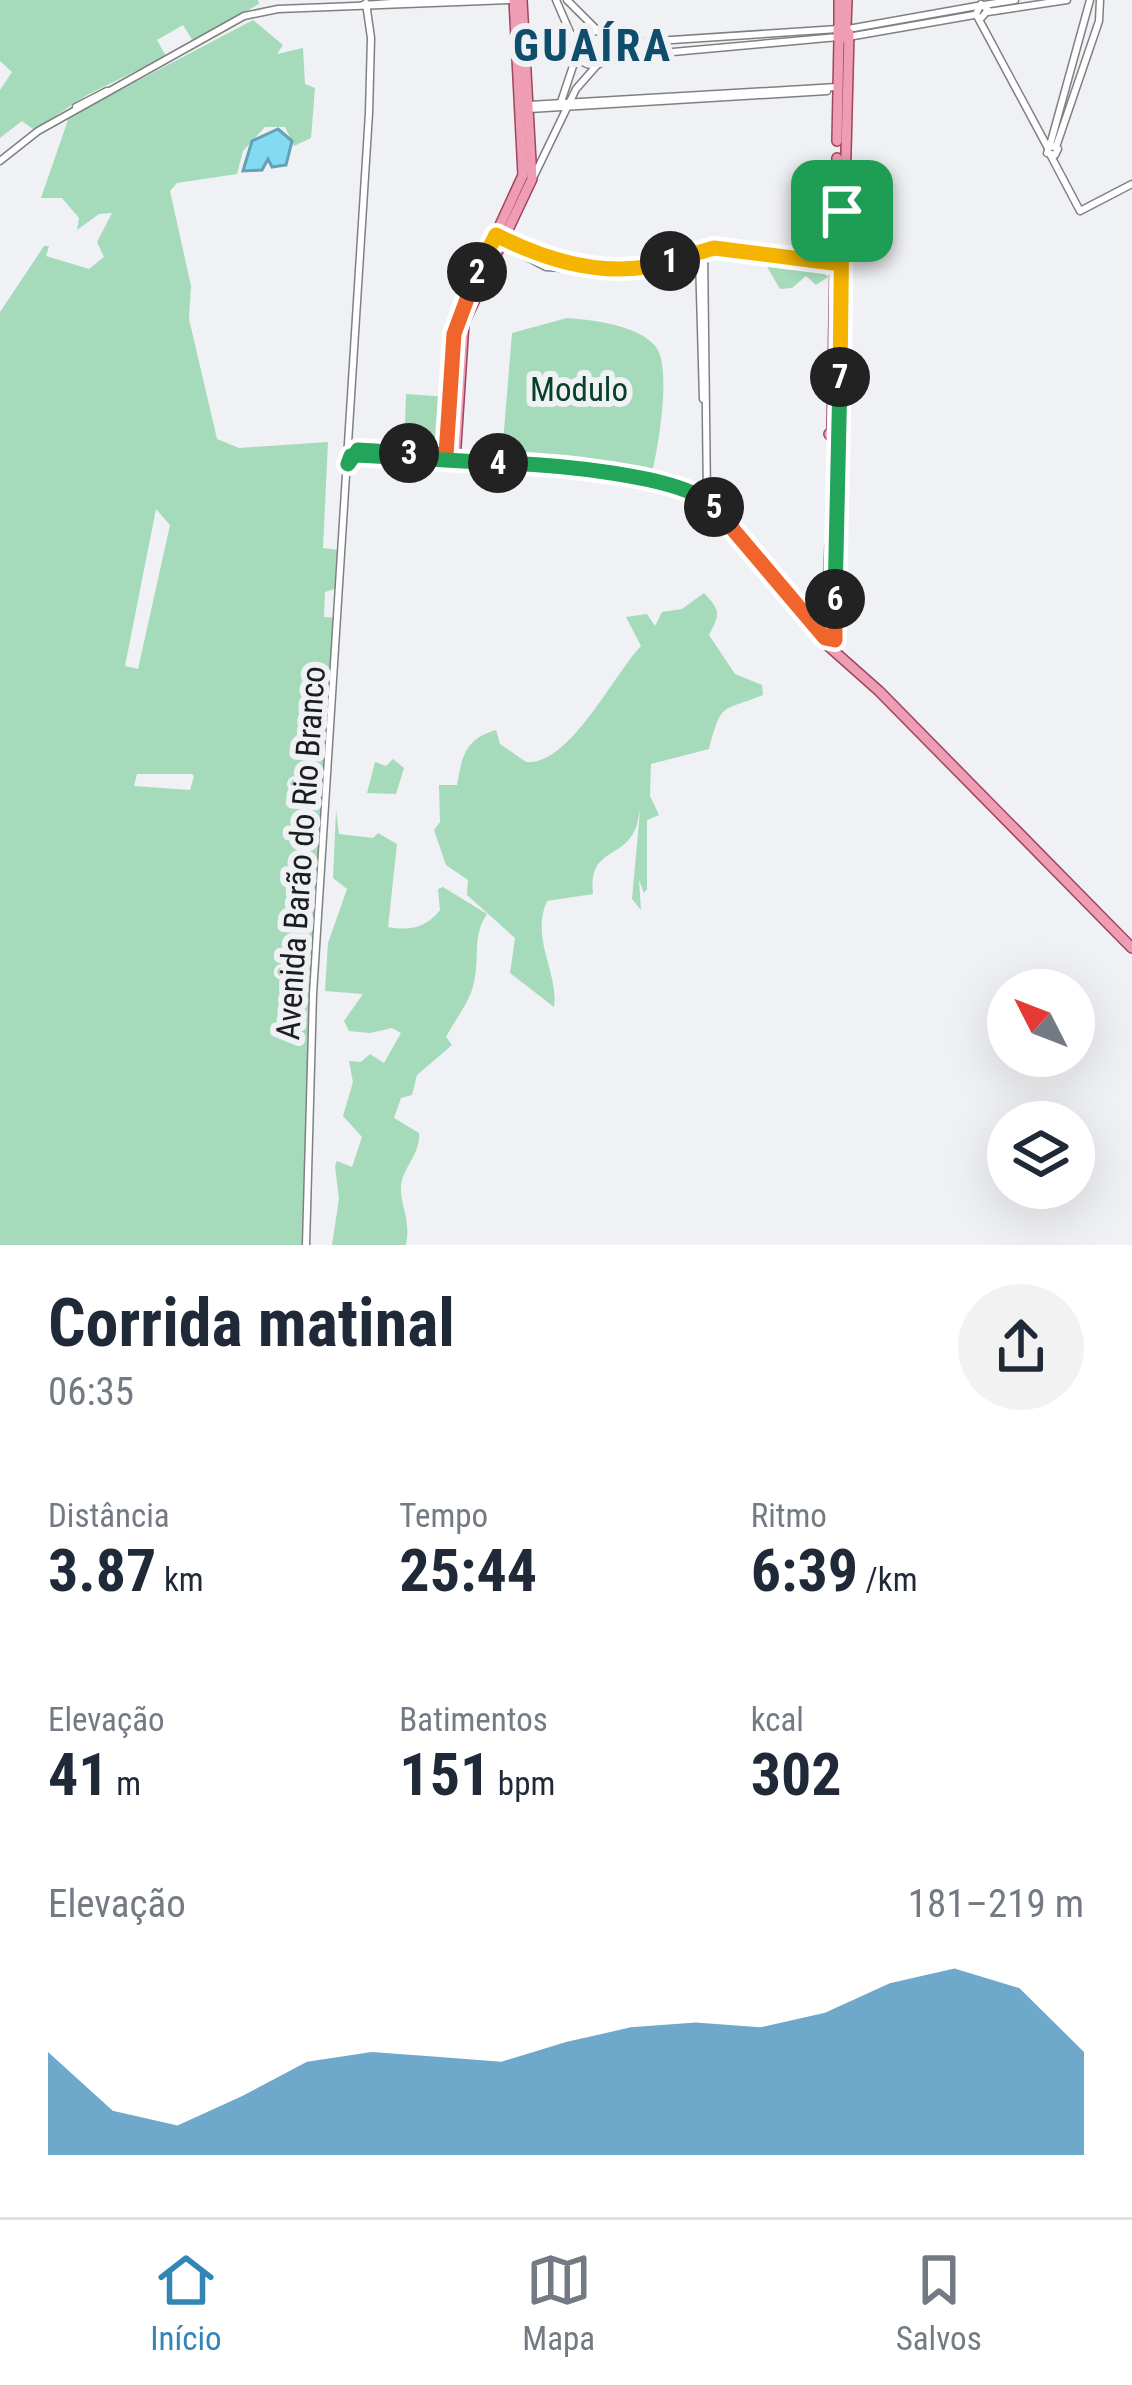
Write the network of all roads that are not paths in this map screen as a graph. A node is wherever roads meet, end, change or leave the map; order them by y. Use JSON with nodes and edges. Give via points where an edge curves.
{"nodes":[{"id":1,"x":489,"y":0,"type":"edge"},
{"id":2,"x":515,"y":0,"type":"edge"},
{"id":3,"x":556,"y":0,"type":"edge"},
{"id":4,"x":567,"y":0,"type":"edge"},
{"id":5,"x":843,"y":0,"type":"edge"},
{"id":6,"x":1015,"y":0,"type":"edge"},
{"id":7,"x":1067,"y":0,"type":"edge"},
{"id":8,"x":1090,"y":0,"type":"edge"},
{"id":9,"x":1100,"y":0,"type":"edge"},
{"id":10,"x":438,"y":1,"type":"edge"},
{"id":11,"x":315,"y":5,"type":"edge"},
{"id":12,"x":364,"y":6,"type":"junction"},
{"id":13,"x":981,"y":11,"type":"junction"},
{"id":14,"x":846,"y":29,"type":"junction"},
{"id":15,"x":603,"y":34,"type":"junction"},
{"id":16,"x":809,"y":36,"type":"junction"},
{"id":17,"x":577,"y":51,"type":"junction"},
{"id":18,"x":606,"y":58,"type":"junction"},
{"id":19,"x":598,"y":64,"type":"junction"},
{"id":20,"x":837,"y":89,"type":"junction"},
{"id":21,"x":564,"y":106,"type":"junction"},
{"id":22,"x":524,"y":107,"type":"junction"},
{"id":23,"x":840,"y":119,"type":"junction"},
{"id":24,"x":1051,"y":149,"type":"junction"},
{"id":25,"x":0,"y":161,"type":"edge"},
{"id":26,"x":527,"y":177,"type":"junction"},
{"id":27,"x":1132,"y":184,"type":"edge"},
{"id":28,"x":499,"y":239,"type":"junction"},
{"id":29,"x":701,"y":253,"type":"junction"},
{"id":30,"x":837,"y":266,"type":"junction"},
{"id":31,"x":353,"y":457,"type":"junction"},
{"id":32,"x":450,"y":458,"type":"junction"},
{"id":33,"x":705,"y":498,"type":"junction"},
{"id":34,"x":831,"y":640,"type":"junction"},
{"id":35,"x":1128,"y":943,"type":"edge"},
{"id":36,"x":306,"y":1245,"type":"edge"}],
"edges":[{"from":1,"to":2,"type":"street"},
{"from":1,"to":10,"type":"street"},
{"from":2,"to":22,"type":"main road"},
{"from":3,"to":17,"type":"street"},
{"from":4,"to":15,"type":"street"},
{"from":5,"to":14,"type":"main road"},
{"from":6,"to":13,"type":"street"},
{"from":7,"to":13,"type":"street"},
{"from":8,"to":24,"type":"street"},
{"from":9,"to":24,"type":"street"},
{"from":10,"to":12,"type":"street"},
{"from":11,"to":12,"type":"street"},
{"from":11,"to":25,"type":"street","via":[[244,16]]},
{"from":12,"to":31,"type":"street","name":"Avenida Barão do Rio Branco","via":[[370,113]]},
{"from":13,"to":14,"type":"street"},
{"from":13,"to":24,"type":"street"},
{"from":14,"to":16,"type":"street"},
{"from":14,"to":20,"type":"main road"},
{"from":14,"to":23,"type":"main road"},
{"from":15,"to":16,"type":"street","via":[[646,41]]},
{"from":15,"to":17,"type":"street","via":[[582,35]]},
{"from":15,"to":18,"type":"street"},
{"from":16,"to":18,"type":"street"},
{"from":17,"to":19,"type":"street"},
{"from":17,"to":21,"type":"street"},
{"from":18,"to":19,"type":"street"},
{"from":19,"to":21,"type":"street"},
{"from":20,"to":21,"type":"street"},
{"from":20,"to":23,"type":"main road"},
{"from":21,"to":22,"type":"street"},
{"from":21,"to":26,"type":"street"},
{"from":22,"to":26,"type":"main road"},
{"from":23,"to":30,"type":"main road"},
{"from":24,"to":27,"type":"street","via":[[1079,211]]},
{"from":26,"to":28,"type":"main road"},
{"from":28,"to":29,"type":"street","via":[[542,266],[638,274]]},
{"from":28,"to":32,"type":"main road","via":[[464,323]]},
{"from":29,"to":30,"type":"street"},
{"from":29,"to":33,"type":"street"},
{"from":30,"to":34,"type":"main road"},
{"from":31,"to":32,"type":"street"},
{"from":31,"to":36,"type":"street","name":"Avenida Barão do Rio Branco","via":[[313,994]]},
{"from":32,"to":33,"type":"main road","via":[[603,466]]},
{"from":33,"to":34,"type":"main road"},
{"from":34,"to":35,"type":"main road"}]}
